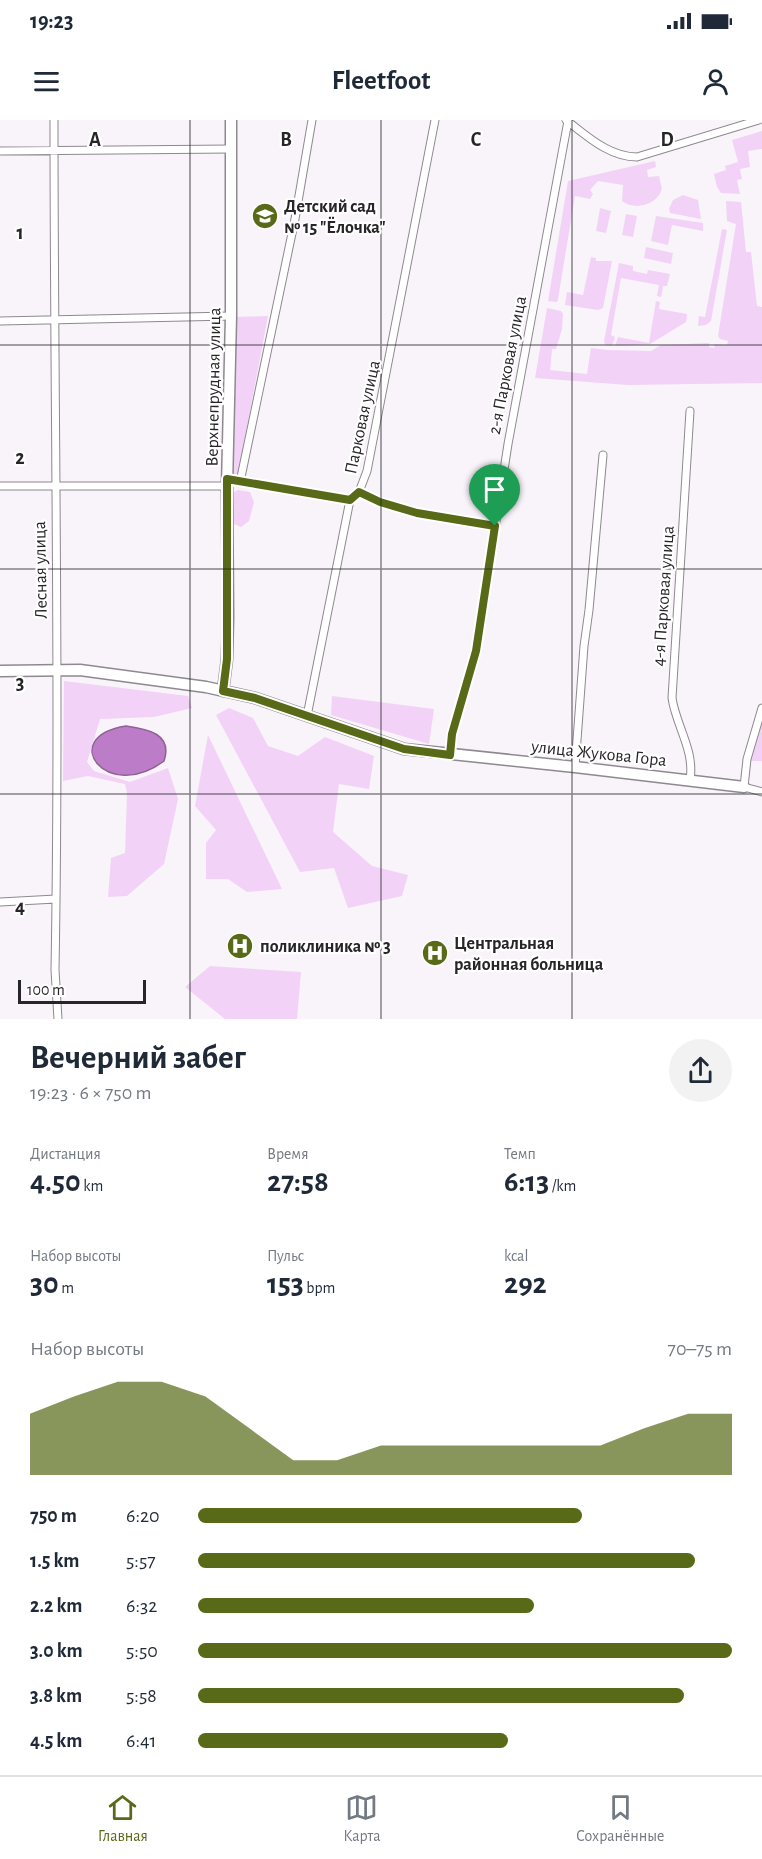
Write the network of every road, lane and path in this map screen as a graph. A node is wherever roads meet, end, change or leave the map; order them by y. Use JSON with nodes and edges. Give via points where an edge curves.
{"nodes":[{"id":1,"x":54,"y":120,"type":"edge"},
{"id":2,"x":231,"y":120,"type":"edge"},
{"id":3,"x":312,"y":120,"type":"edge"},
{"id":4,"x":435,"y":120,"type":"edge"},
{"id":5,"x":759,"y":120,"type":"edge"},
{"id":6,"x":567,"y":121,"type":"edge"},
{"id":7,"x":231,"y":148,"type":"junction"},
{"id":8,"x":0,"y":152,"type":"edge"},
{"id":9,"x":54,"y":152,"type":"junction"},
{"id":10,"x":231,"y":316,"type":"junction"},
{"id":11,"x":54,"y":320,"type":"junction"},
{"id":12,"x":0,"y":321,"type":"edge"},
{"id":13,"x":690,"y":411,"type":"dead end"},
{"id":14,"x":603,"y":455,"type":"dead end"},
{"id":15,"x":240,"y":482,"type":"junction"},
{"id":16,"x":227,"y":483,"type":"junction"},
{"id":17,"x":0,"y":486,"type":"edge"},
{"id":18,"x":54,"y":486,"type":"junction"},
{"id":19,"x":359,"y":492,"type":"junction"},
{"id":20,"x":350,"y":500,"type":"junction"},
{"id":21,"x":495,"y":526,"type":"junction"},
{"id":22,"x":57,"y":669,"type":"junction"},
{"id":23,"x":0,"y":672,"type":"edge"},
{"id":24,"x":223,"y":691,"type":"junction"},
{"id":25,"x":762,"y":708,"type":"edge"},
{"id":26,"x":307,"y":716,"type":"junction"},
{"id":27,"x":450,"y":755,"type":"junction"},
{"id":28,"x":575,"y":766,"type":"junction"},
{"id":29,"x":690,"y":780,"type":"junction"},
{"id":30,"x":744,"y":787,"type":"junction"},
{"id":31,"x":762,"y":792,"type":"edge"},
{"id":32,"x":56,"y":899,"type":"junction"},
{"id":33,"x":0,"y":902,"type":"edge"},
{"id":34,"x":58,"y":1019,"type":"edge"}],
"edges":[{"from":1,"to":9,"type":"street","name":"Лесная улица"},
{"from":2,"to":7,"type":"street","name":"Верхнепрудная улица"},
{"from":3,"to":15,"type":"street"},
{"from":4,"to":19,"type":"street","name":"Парковая улица","via":[[367,471]]},
{"from":5,"to":6,"type":"street","via":[[637,157],[612,152]]},
{"from":6,"to":21,"type":"street","name":"2-я Парковая улица"},
{"from":7,"to":9,"type":"street"},
{"from":7,"to":10,"type":"street","name":"Верхнепрудная улица"},
{"from":8,"to":9,"type":"street"},
{"from":9,"to":11,"type":"street","name":"Лесная улица"},
{"from":10,"to":11,"type":"street"},
{"from":10,"to":16,"type":"street","name":"Верхнепрудная улица"},
{"from":11,"to":12,"type":"street"},
{"from":11,"to":18,"type":"street","name":"Лесная улица"},
{"from":13,"to":29,"type":"street","name":"4-я Парковая улица","via":[[672,698],[674,714],[687,744]]},
{"from":14,"to":28,"type":"street"},
{"from":15,"to":16,"type":"street"},
{"from":15,"to":20,"type":"street"},
{"from":16,"to":18,"type":"street"},
{"from":16,"to":24,"type":"street","name":"Верхнепрудная улица","via":[[228,625]]},
{"from":17,"to":18,"type":"street"},
{"from":18,"to":22,"type":"street","name":"Лесная улица"},
{"from":19,"to":20,"type":"street","name":"Парковая улица"},
{"from":19,"to":21,"type":"street","via":[[417,513]]},
{"from":20,"to":26,"type":"street","name":"Парковая улица"},
{"from":21,"to":27,"type":"street","name":"2-я Парковая улица","via":[[476,651],[452,734]]},
{"from":22,"to":23,"type":"street","name":"улица Жукова Гора"},
{"from":22,"to":24,"type":"street","name":"улица Жукова Гора"},
{"from":22,"to":32,"type":"street","name":"Лесная улица"},
{"from":24,"to":26,"type":"street","name":"улица Жукова Гора"},
{"from":25,"to":30,"type":"street","via":[[747,759]]},
{"from":26,"to":27,"type":"street","name":"улица Жукова Гора","via":[[404,749]]},
{"from":27,"to":28,"type":"street","name":"улица Жукова Гора"},
{"from":28,"to":29,"type":"street","name":"улица Жукова Гора"},
{"from":29,"to":30,"type":"street","name":"улица Жукова Гора"},
{"from":30,"to":31,"type":"street"},
{"from":32,"to":33,"type":"street"},
{"from":32,"to":34,"type":"street","name":"Лесная улица"}]}
